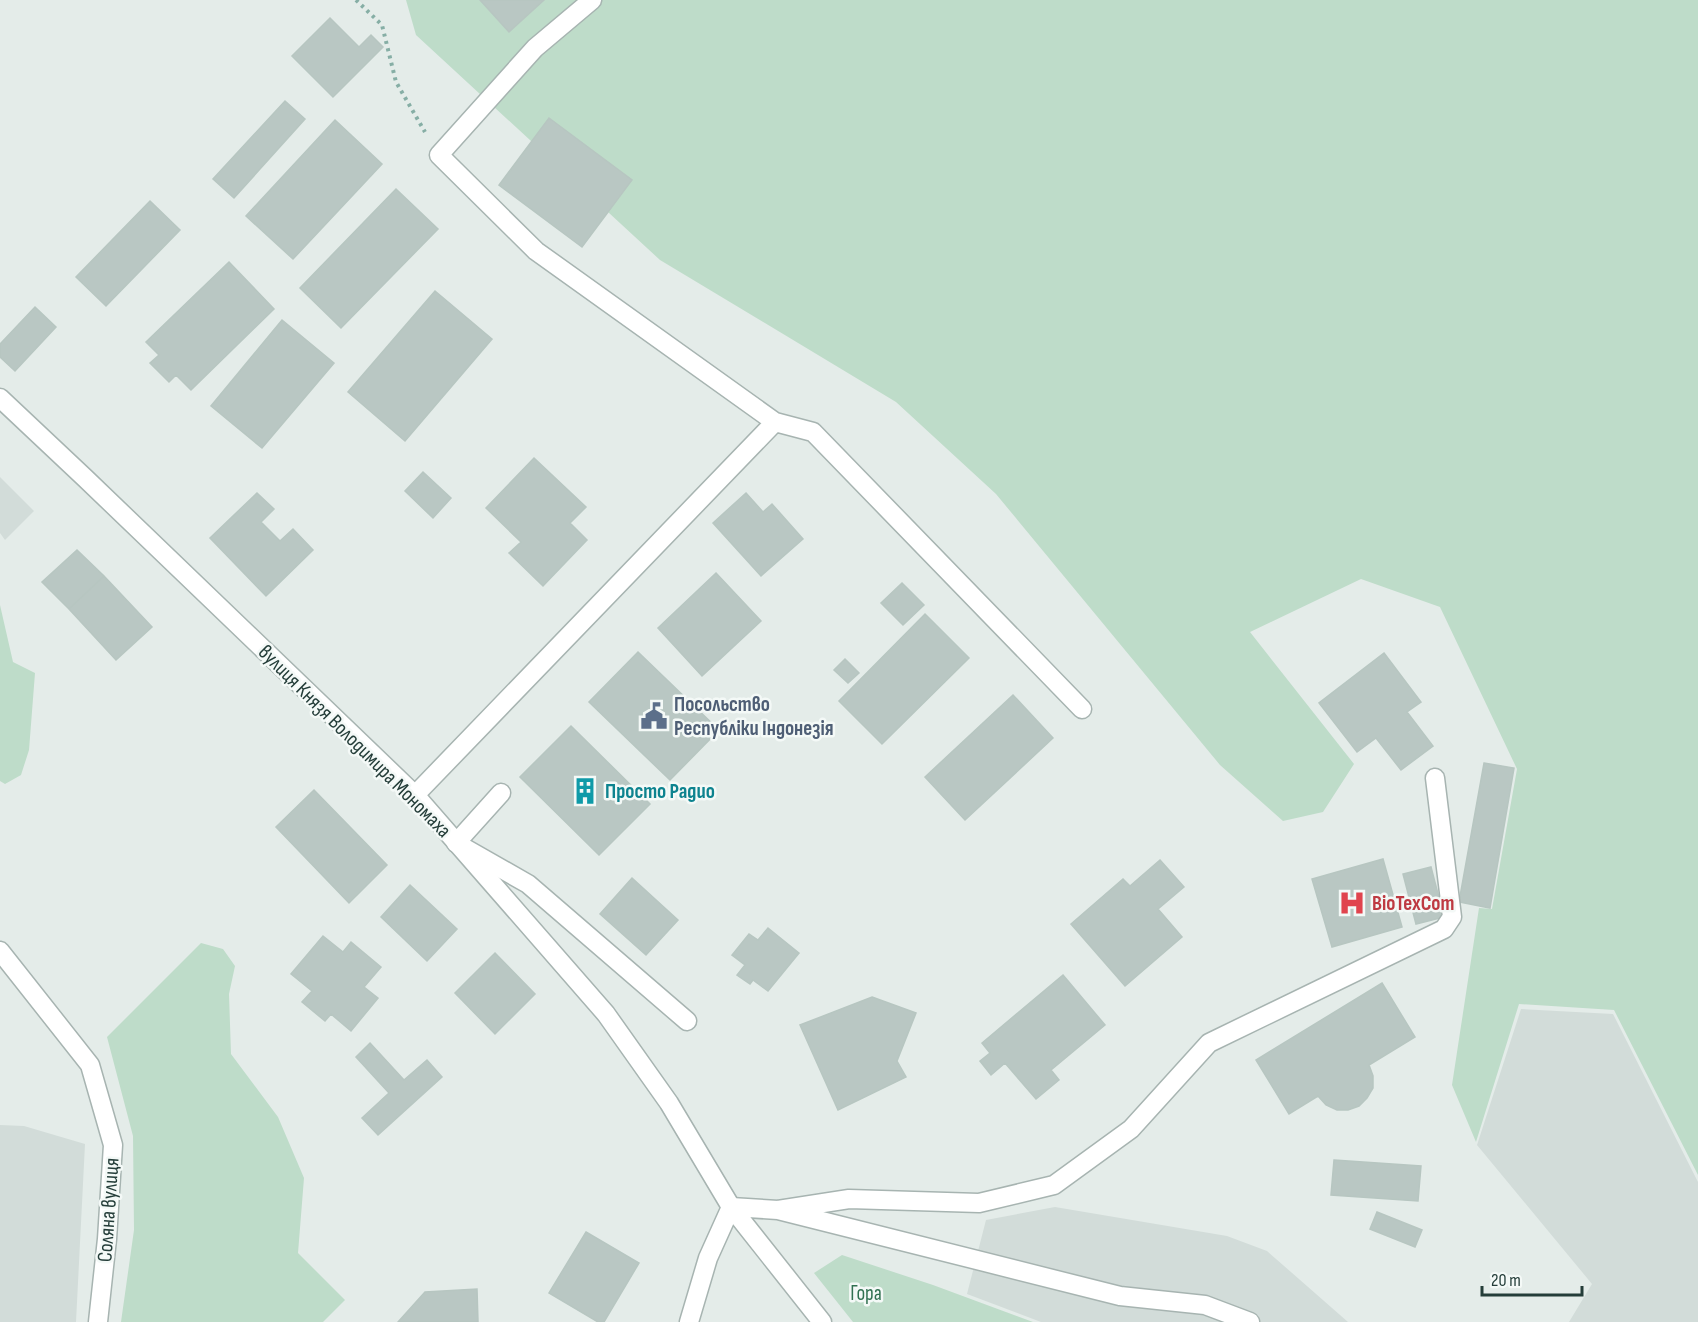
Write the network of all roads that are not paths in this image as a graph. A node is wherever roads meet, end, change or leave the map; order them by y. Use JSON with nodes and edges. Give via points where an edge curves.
{"nodes":[{"id":1,"x":592,"y":0,"type":"edge"},
{"id":2,"x":0,"y":398,"type":"edge"},
{"id":3,"x":775,"y":422,"type":"junction"},
{"id":4,"x":1082,"y":710,"type":"dead end"},
{"id":5,"x":1436,"y":778,"type":"dead end"},
{"id":6,"x":501,"y":793,"type":"dead end"},
{"id":7,"x":415,"y":795,"type":"junction"},
{"id":8,"x":456,"y":843,"type":"junction"},
{"id":9,"x":0,"y":951,"type":"edge"},
{"id":10,"x":687,"y":1021,"type":"dead end"},
{"id":11,"x":731,"y":1207,"type":"junction"},
{"id":12,"x":778,"y":1210,"type":"junction"},
{"id":13,"x":98,"y":1322,"type":"edge"},
{"id":14,"x":689,"y":1322,"type":"edge"},
{"id":15,"x":822,"y":1322,"type":"edge"},
{"id":16,"x":1250,"y":1322,"type":"edge"}],
"edges":[{"from":1,"to":3,"type":"street","via":[[536,48],[439,155],[536,251]]},
{"from":2,"to":7,"type":"street","name":"вулиця Князя Володимира Мономаха"},
{"from":3,"to":4,"type":"street","via":[[813,432]]},
{"from":3,"to":7,"type":"street"},
{"from":5,"to":12,"type":"street","via":[[1452,918],[1444,929],[1209,1042],[1131,1129],[1054,1185],[979,1203],[849,1199]]},
{"from":6,"to":8,"type":"street"},
{"from":7,"to":8,"type":"street","name":"вулиця Князя Володимира Мономаха"},
{"from":8,"to":10,"type":"street","via":[[528,884]]},
{"from":8,"to":11,"type":"street","name":"вулиця Князя Володимира Мономаха","via":[[606,1014],[669,1103]]},
{"from":9,"to":13,"type":"street","name":"Соляна вулиця","via":[[90,1065],[113,1145]]},
{"from":11,"to":12,"type":"street"},
{"from":11,"to":14,"type":"street","via":[[708,1258]]},
{"from":11,"to":15,"type":"street","name":"вулиця Князя Володимира Мономаха"},
{"from":12,"to":16,"type":"street","via":[[1120,1296],[1205,1305]]}]}
